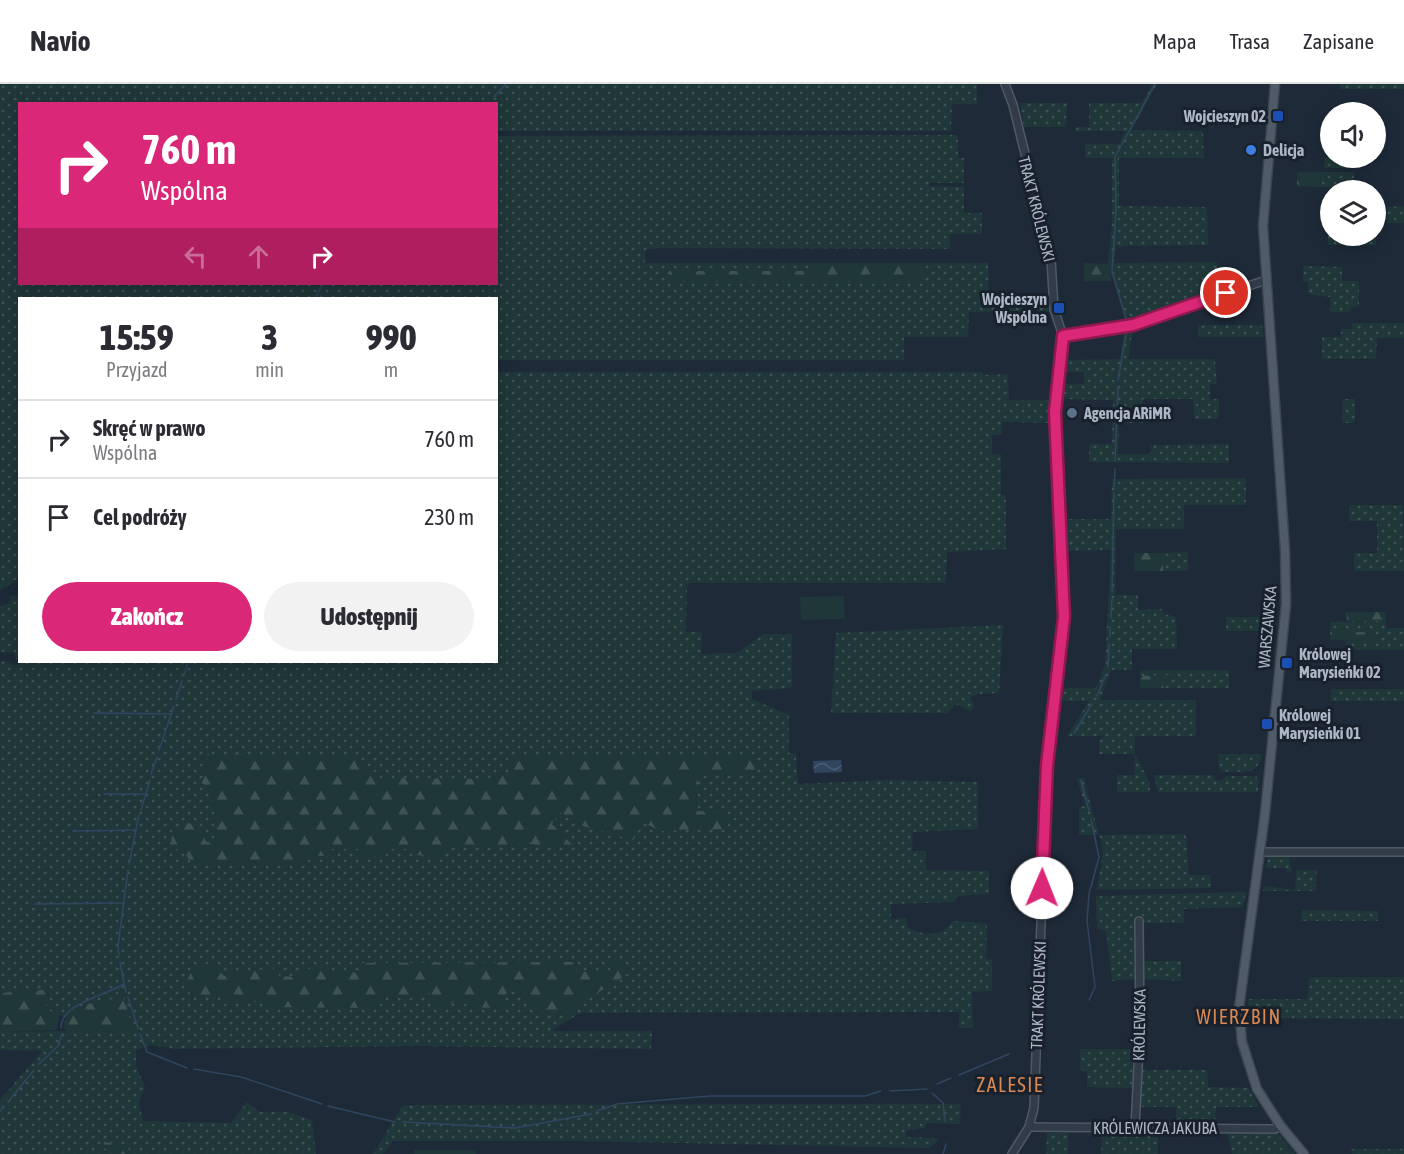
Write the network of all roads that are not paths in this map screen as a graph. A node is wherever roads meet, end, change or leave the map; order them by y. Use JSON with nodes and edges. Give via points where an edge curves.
{"nodes":[{"id":1,"x":1005,"y":84,"type":"edge"},
{"id":2,"x":1275,"y":84,"type":"edge"},
{"id":3,"x":1266,"y":280,"type":"junction"},
{"id":4,"x":1063,"y":336,"type":"junction"},
{"id":5,"x":1260,"y":852,"type":"junction"},
{"id":6,"x":1404,"y":852,"type":"edge"},
{"id":7,"x":1139,"y":921,"type":"dead end"},
{"id":8,"x":1280,"y":1125,"type":"junction"},
{"id":9,"x":1029,"y":1127,"type":"junction"},
{"id":10,"x":1135,"y":1128,"type":"junction"},
{"id":11,"x":1012,"y":1154,"type":"edge"},
{"id":12,"x":1304,"y":1154,"type":"edge"}],
"edges":[{"from":1,"to":4,"type":"street","name":"TRAKT KRÓLEWSKI","via":[[1051,259],[1054,309]]},
{"from":2,"to":3,"type":"main road","name":"WARSZAWSKA","via":[[1263,214]]},
{"from":3,"to":4,"type":"street","via":[[1133,325]]},
{"from":3,"to":5,"type":"main road","name":"WARSZAWSKA","via":[[1286,578]]},
{"from":4,"to":9,"type":"street","name":"TRAKT KRÓLEWSKI","via":[[1055,412],[1064,617],[1047,765],[1034,1108]]},
{"from":5,"to":6,"type":"street"},
{"from":5,"to":8,"type":"main road","name":"WARSZAWSKA","via":[[1239,1019],[1257,1089]]},
{"from":7,"to":10,"type":"street","name":"KRÓLEWSKA","via":[[1140,1028]]},
{"from":8,"to":10,"type":"street","name":"KRÓLEWICZA JAKUBA","via":[[1275,1129]]},
{"from":8,"to":12,"type":"main road","name":"WARSZAWSKA"},
{"from":9,"to":10,"type":"street","name":"KRÓLEWICZA JAKUBA"},
{"from":9,"to":11,"type":"street","name":"TRAKT KRÓLEWSKI"}]}
